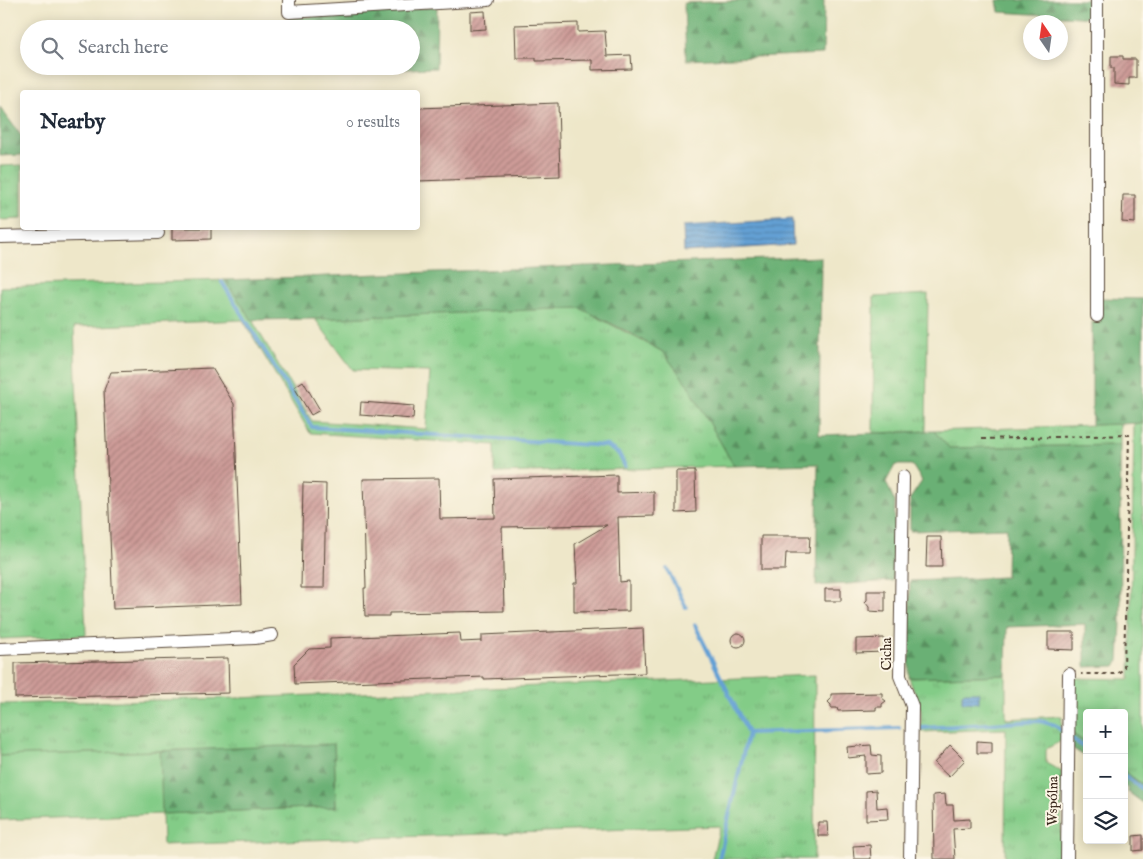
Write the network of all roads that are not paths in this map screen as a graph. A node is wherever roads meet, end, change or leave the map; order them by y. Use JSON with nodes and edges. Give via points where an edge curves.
{"nodes":[{"id":1,"x":289,"y":0,"type":"edge"},
{"id":2,"x":488,"y":0,"type":"edge"},
{"id":3,"x":1097,"y":0,"type":"edge"},
{"id":4,"x":158,"y":233,"type":"dead end"},
{"id":5,"x":0,"y":237,"type":"edge"},
{"id":6,"x":1097,"y":316,"type":"dead end"},
{"id":7,"x":903,"y":477,"type":"dead end"},
{"id":8,"x":272,"y":635,"type":"dead end"},
{"id":9,"x":0,"y":649,"type":"edge"},
{"id":10,"x":1069,"y":674,"type":"road end"},
{"id":11,"x":910,"y":859,"type":"edge"},
{"id":12,"x":1067,"y":859,"type":"edge"}],
"edges":[{"from":1,"to":2,"type":"street","via":[[289,12]]},
{"from":3,"to":6,"type":"street"},
{"from":4,"to":5,"type":"street"},
{"from":7,"to":11,"type":"street","name":"Cicha","via":[[900,676],[912,706]]},
{"from":8,"to":9,"type":"street"},
{"from":10,"to":12,"type":"street","name":"Wspólna"}]}
